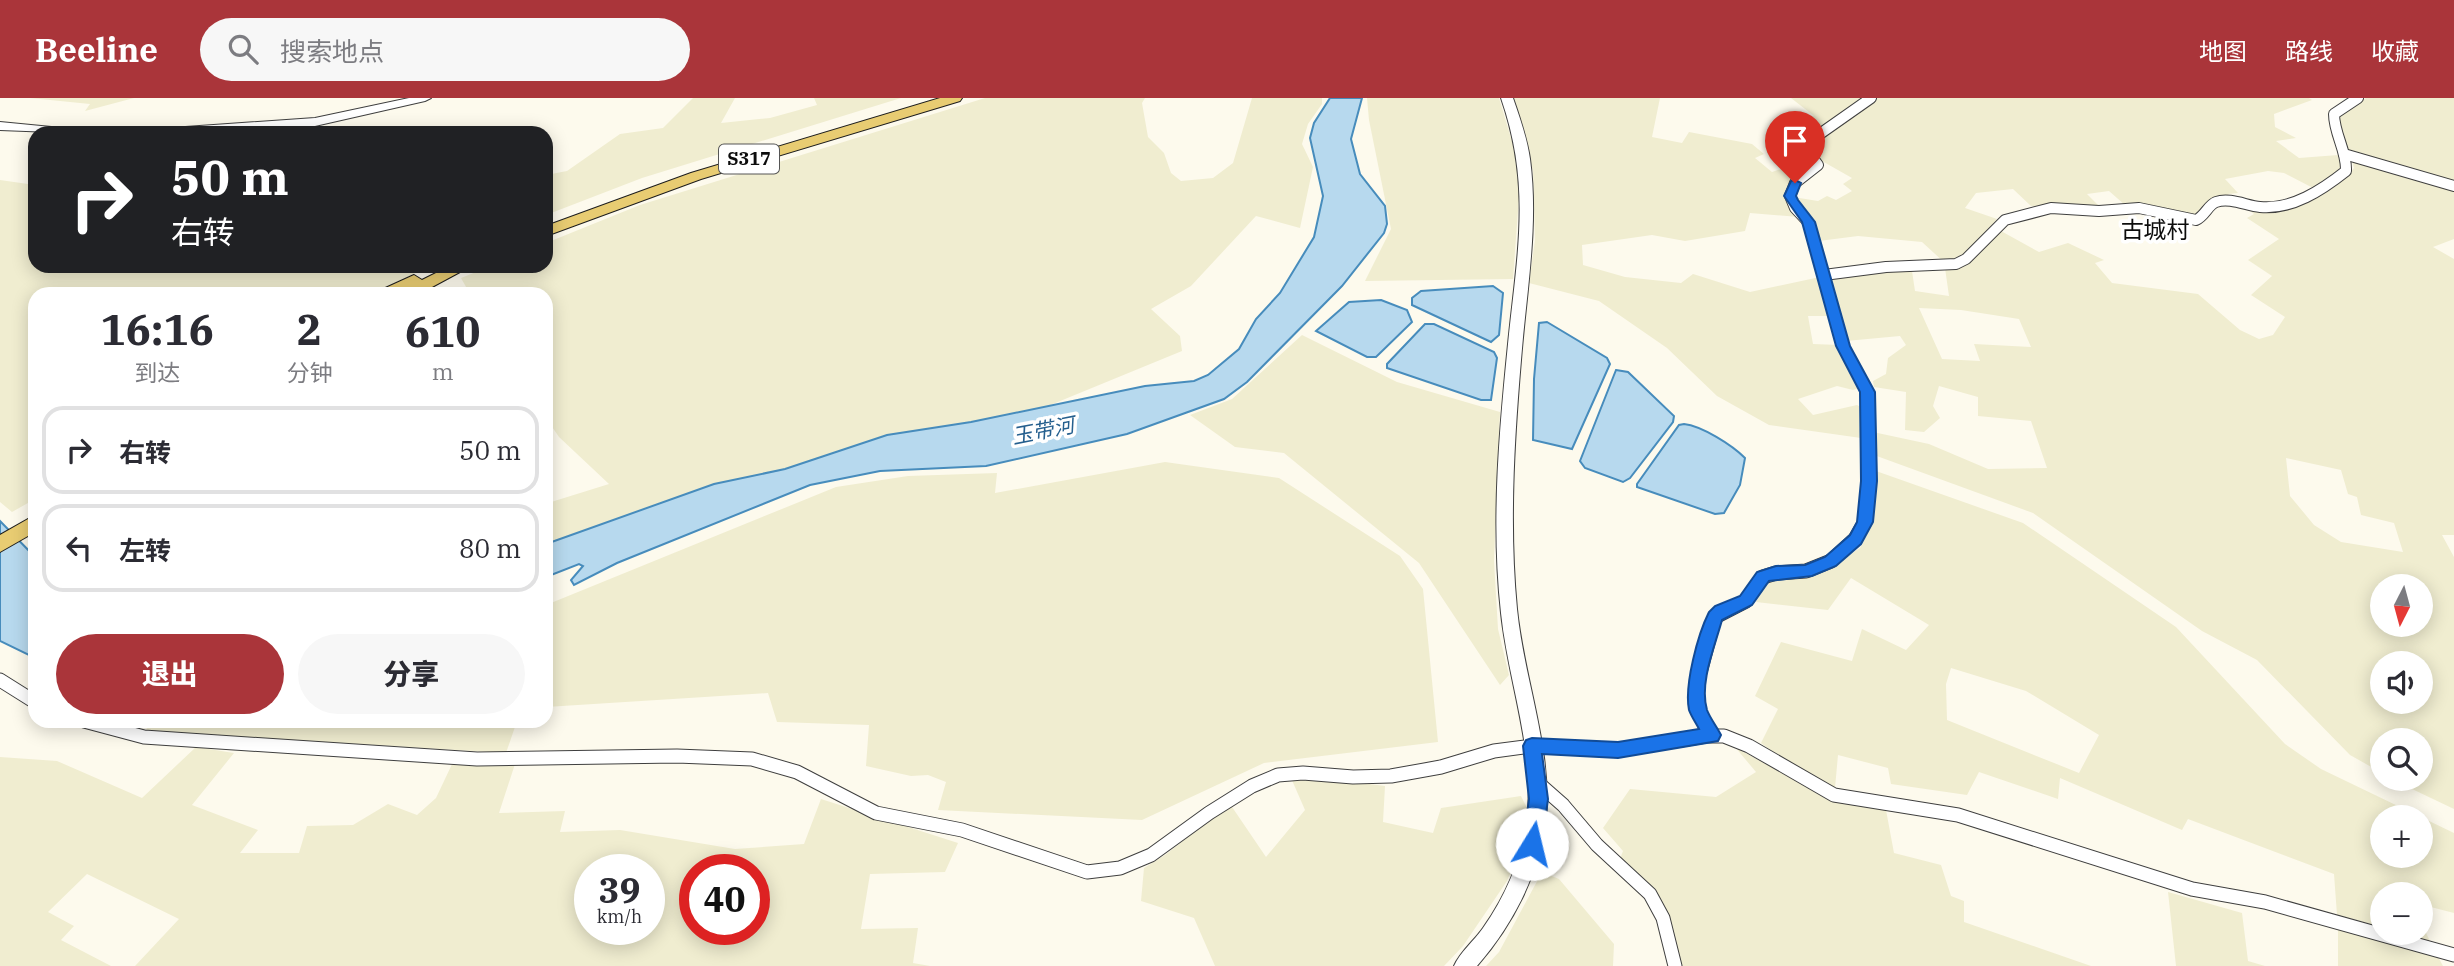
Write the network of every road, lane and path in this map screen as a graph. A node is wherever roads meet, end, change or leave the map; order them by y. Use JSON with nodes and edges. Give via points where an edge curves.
{"nodes":[{"id":1,"x":425,"y":98,"type":"edge"},
{"id":2,"x":930,"y":98,"type":"edge"},
{"id":3,"x":955,"y":98,"type":"edge"},
{"id":4,"x":1507,"y":98,"type":"edge"},
{"id":5,"x":1871,"y":98,"type":"edge"},
{"id":6,"x":2358,"y":98,"type":"edge"},
{"id":7,"x":0,"y":126,"type":"edge"},
{"id":8,"x":277,"y":126,"type":"edge"},
{"id":9,"x":28,"y":129,"type":"edge"},
{"id":10,"x":2344,"y":154,"type":"junction"},
{"id":11,"x":2454,"y":186,"type":"edge"},
{"id":12,"x":553,"y":219,"type":"edge"},
{"id":13,"x":553,"y":228,"type":"edge"},
{"id":14,"x":430,"y":273,"type":"edge"},
{"id":15,"x":449,"y":273,"type":"edge"},
{"id":16,"x":1824,"y":275,"type":"junction"},
{"id":17,"x":401,"y":287,"type":"edge"},
{"id":18,"x":420,"y":287,"type":"edge"},
{"id":19,"x":28,"y":515,"type":"edge"},
{"id":20,"x":28,"y":527,"type":"edge"},
{"id":21,"x":0,"y":533,"type":"edge"},
{"id":22,"x":0,"y":545,"type":"edge"},
{"id":23,"x":0,"y":680,"type":"edge"},
{"id":24,"x":28,"y":698,"type":"edge"},
{"id":25,"x":110,"y":728,"type":"edge"},
{"id":26,"x":1712,"y":735,"type":"junction"},
{"id":27,"x":1532,"y":746,"type":"junction"},
{"id":28,"x":1538,"y":783,"type":"junction"},
{"id":29,"x":2454,"y":956,"type":"edge"},
{"id":30,"x":1464,"y":966,"type":"edge"},
{"id":31,"x":1675,"y":966,"type":"edge"}],
"edges":[{"from":1,"to":8,"type":"street"},
{"from":2,"to":12,"type":"main road","number":"S317","via":[[650,183]]},
{"from":3,"to":13,"type":"main road","number":"S317","via":[[685,179]]},
{"from":4,"to":27,"type":"street","via":[[1523,150],[1526,200],[1507,473],[1506,567],[1513,642]]},
{"from":5,"to":16,"type":"street","via":[[1807,143],[1818,165],[1791,189],[1795,208],[1808,222]]},
{"from":6,"to":10,"type":"street","via":[[2334,114],[2336,138]]},
{"from":7,"to":9,"type":"street"},
{"from":10,"to":11,"type":"street"},
{"from":10,"to":16,"type":"street","via":[[2348,165],[2343,174],[2312,193],[2274,207],[2216,202],[2196,219],[2139,208],[2051,208],[2005,220],[1956,264]]},
{"from":14,"to":17,"type":"main road"},
{"from":15,"to":18,"type":"main road"},
{"from":16,"to":26,"type":"street","via":[[1843,346],[1867,392],[1865,522],[1855,540],[1831,562],[1763,577],[1746,601],[1715,617],[1697,692],[1698,710]]},
{"from":19,"to":21,"type":"main road"},
{"from":20,"to":22,"type":"main road"},
{"from":23,"to":24,"type":"street"},
{"from":25,"to":27,"type":"street","via":[[144,737],[477,759],[752,759],[813,779],[876,813],[962,830],[1087,872],[1120,869],[1151,855],[1209,813],[1278,775],[1391,776]]},
{"from":26,"to":27,"type":"street","via":[[1618,750]]},
{"from":26,"to":29,"type":"street","via":[[1749,746],[1834,795],[1958,815],[2192,889],[2265,902]]},
{"from":27,"to":28,"type":"street"},
{"from":28,"to":30,"type":"street","via":[[1537,820],[1524,872],[1502,916]]},
{"from":28,"to":31,"type":"street","via":[[1650,894],[1663,918]]}]}
